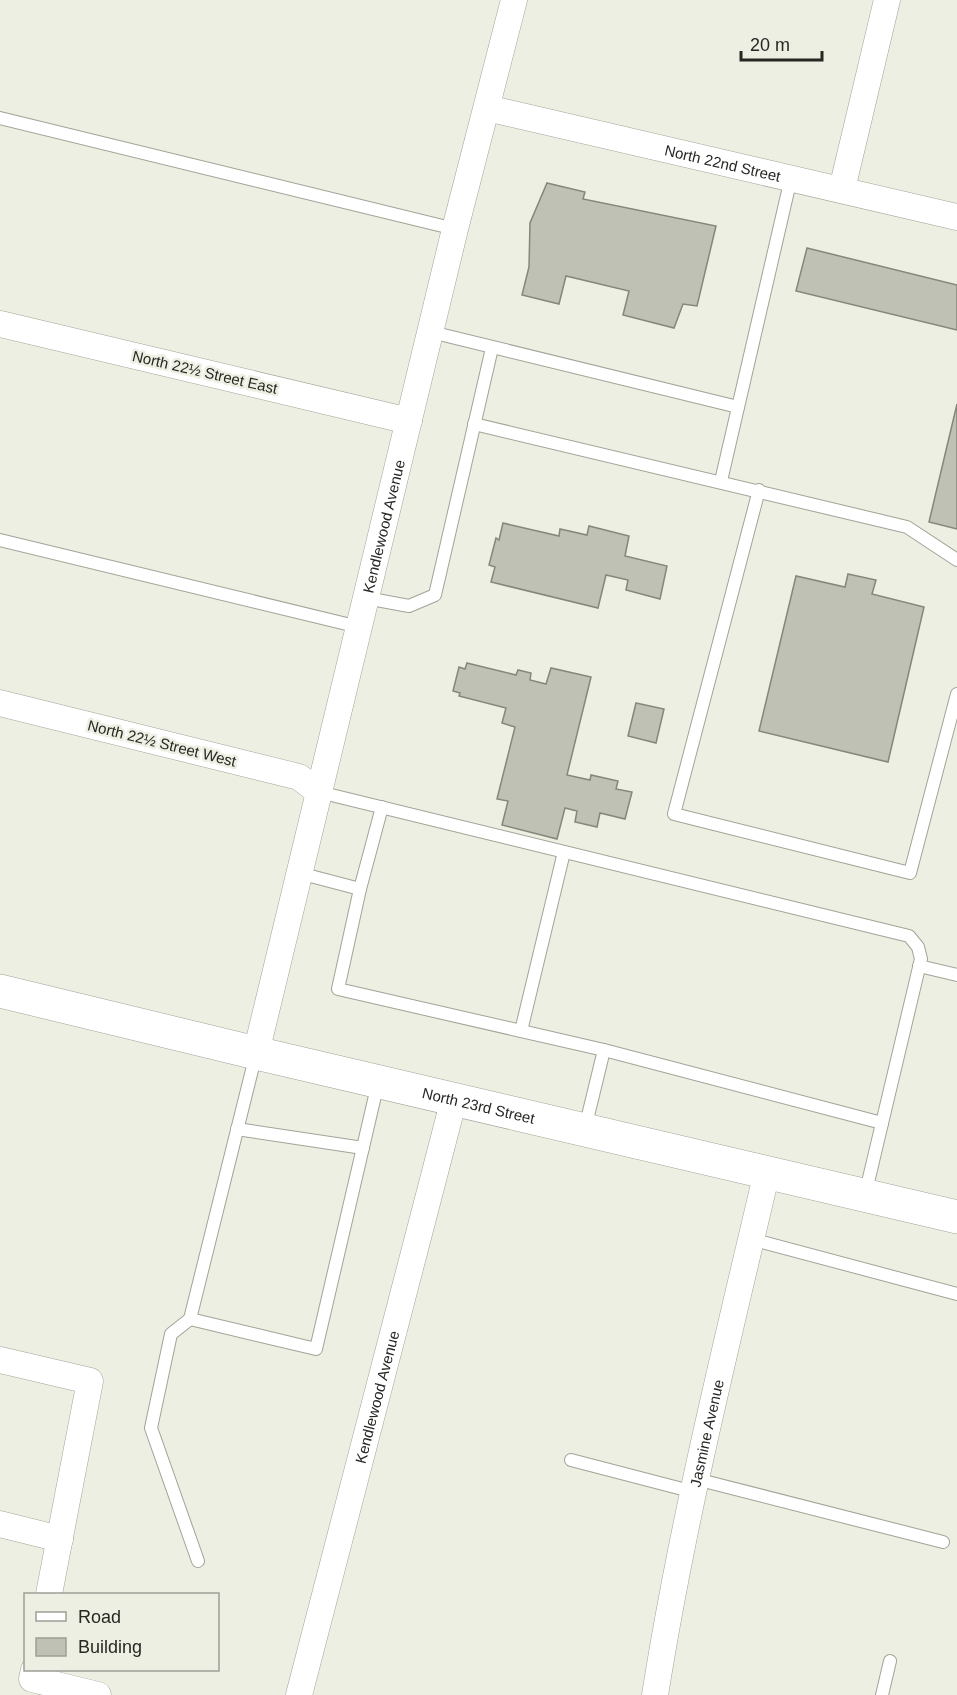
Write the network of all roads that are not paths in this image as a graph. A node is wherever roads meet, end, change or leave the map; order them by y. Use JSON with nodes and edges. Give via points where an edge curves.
{"nodes":[{"id":1,"x":514,"y":0,"type":"edge"},
{"id":2,"x":887,"y":0,"type":"edge"},
{"id":3,"x":487,"y":108,"type":"junction"},
{"id":4,"x":0,"y":118,"type":"edge"},
{"id":5,"x":792,"y":178,"type":"junction"},
{"id":6,"x":842,"y":189,"type":"junction"},
{"id":7,"x":957,"y":217,"type":"edge"},
{"id":8,"x":455,"y":229,"type":"junction"},
{"id":9,"x":0,"y":324,"type":"edge"},
{"id":10,"x":431,"y":332,"type":"junction"},
{"id":11,"x":492,"y":348,"type":"junction"},
{"id":12,"x":738,"y":407,"type":"junction"},
{"id":13,"x":409,"y":421,"type":"junction"},
{"id":14,"x":474,"y":424,"type":"junction"},
{"id":15,"x":722,"y":481,"type":"junction"},
{"id":16,"x":759,"y":490,"type":"junction"},
{"id":17,"x":0,"y":540,"type":"edge"},
{"id":18,"x":957,"y":560,"type":"edge"},
{"id":19,"x":366,"y":598,"type":"junction"},
{"id":20,"x":359,"y":627,"type":"junction"},
{"id":21,"x":957,"y":694,"type":"edge"},
{"id":22,"x":0,"y":703,"type":"edge"},
{"id":23,"x":319,"y":792,"type":"junction"},
{"id":24,"x":382,"y":807,"type":"junction"},
{"id":25,"x":564,"y":852,"type":"junction"},
{"id":26,"x":299,"y":873,"type":"junction"},
{"id":27,"x":360,"y":889,"type":"junction"},
{"id":28,"x":919,"y":966,"type":"junction"},
{"id":29,"x":957,"y":975,"type":"edge"},
{"id":30,"x":0,"y":991,"type":"edge"},
{"id":31,"x":521,"y":1031,"type":"junction"},
{"id":32,"x":604,"y":1050,"type":"junction"},
{"id":33,"x":256,"y":1053,"type":"junction"},
{"id":34,"x":378,"y":1081,"type":"junction"},
{"id":35,"x":454,"y":1099,"type":"junction"},
{"id":36,"x":882,"y":1123,"type":"junction"},
{"id":37,"x":237,"y":1129,"type":"junction"},
{"id":38,"x":585,"y":1130,"type":"junction"},
{"id":39,"x":363,"y":1148,"type":"junction"},
{"id":40,"x":767,"y":1173,"type":"junction"},
{"id":41,"x":865,"y":1196,"type":"junction"},
{"id":42,"x":957,"y":1217,"type":"edge"},
{"id":43,"x":751,"y":1239,"type":"junction"},
{"id":44,"x":957,"y":1294,"type":"edge"},
{"id":45,"x":190,"y":1319,"type":"junction"},
{"id":46,"x":0,"y":1360,"type":"edge"},
{"id":47,"x":571,"y":1460,"type":"dead end"},
{"id":48,"x":695,"y":1485,"type":"junction"},
{"id":49,"x":0,"y":1524,"type":"edge"},
{"id":50,"x":60,"y":1539,"type":"junction"},
{"id":51,"x":943,"y":1542,"type":"dead end"},
{"id":52,"x":198,"y":1561,"type":"dead end"},
{"id":53,"x":49,"y":1593,"type":"edge"},
{"id":54,"x":890,"y":1661,"type":"dead end"},
{"id":55,"x":34,"y":1671,"type":"edge"},
{"id":56,"x":98,"y":1695,"type":"edge"},
{"id":57,"x":299,"y":1695,"type":"edge"},
{"id":58,"x":655,"y":1695,"type":"edge"},
{"id":59,"x":882,"y":1695,"type":"edge"}],
"edges":[{"from":1,"to":3,"type":"street","name":"Kendlewood Avenue"},
{"from":2,"to":6,"type":"street"},
{"from":3,"to":5,"type":"street","name":"North 22nd Street"},
{"from":3,"to":8,"type":"street","name":"Kendlewood Avenue"},
{"from":4,"to":8,"type":"lane"},
{"from":5,"to":6,"type":"street","name":"North 22nd Street"},
{"from":5,"to":12,"type":"lane"},
{"from":6,"to":7,"type":"street","name":"North 22nd Street"},
{"from":8,"to":10,"type":"street","name":"Kendlewood Avenue"},
{"from":9,"to":13,"type":"street","name":"North 22½ Street East"},
{"from":10,"to":11,"type":"lane"},
{"from":10,"to":13,"type":"street","name":"Kendlewood Avenue"},
{"from":11,"to":12,"type":"lane"},
{"from":11,"to":14,"type":"lane"},
{"from":12,"to":15,"type":"lane"},
{"from":13,"to":19,"type":"street","name":"Kendlewood Avenue"},
{"from":14,"to":15,"type":"lane"},
{"from":14,"to":19,"type":"lane","via":[[435,595],[409,606]]},
{"from":15,"to":16,"type":"lane"},
{"from":16,"to":18,"type":"lane","via":[[907,527]]},
{"from":16,"to":21,"type":"lane","via":[[674,814],[910,873]]},
{"from":17,"to":20,"type":"lane"},
{"from":19,"to":20,"type":"street","name":"Kendlewood Avenue"},
{"from":20,"to":23,"type":"street","name":"Kendlewood Avenue"},
{"from":22,"to":23,"type":"street","name":"North 22½ Street West","via":[[299,777]]},
{"from":23,"to":24,"type":"lane"},
{"from":23,"to":26,"type":"street","name":"Kendlewood Avenue"},
{"from":24,"to":25,"type":"lane"},
{"from":24,"to":27,"type":"lane"},
{"from":25,"to":28,"type":"lane","via":[[909,936],[918,946]]},
{"from":25,"to":31,"type":"lane"},
{"from":26,"to":27,"type":"lane"},
{"from":26,"to":33,"type":"street","name":"Kendlewood Avenue"},
{"from":27,"to":31,"type":"lane","via":[[338,989]]},
{"from":28,"to":29,"type":"lane"},
{"from":28,"to":36,"type":"lane"},
{"from":30,"to":33,"type":"main road","name":"North 23rd Street"},
{"from":31,"to":32,"type":"lane"},
{"from":32,"to":36,"type":"lane"},
{"from":32,"to":38,"type":"lane"},
{"from":33,"to":34,"type":"main road","name":"North 23rd Street"},
{"from":33,"to":37,"type":"lane"},
{"from":34,"to":35,"type":"main road","name":"North 23rd Street"},
{"from":34,"to":39,"type":"lane"},
{"from":35,"to":38,"type":"main road","name":"North 23rd Street"},
{"from":35,"to":57,"type":"street","name":"Kendlewood Avenue"},
{"from":36,"to":41,"type":"lane"},
{"from":37,"to":39,"type":"lane"},
{"from":37,"to":45,"type":"lane"},
{"from":38,"to":40,"type":"main road","name":"North 23rd Street"},
{"from":39,"to":45,"type":"lane","via":[[316,1349]]},
{"from":40,"to":41,"type":"main road","name":"North 23rd Street"},
{"from":40,"to":43,"type":"street","name":"Jasmine Avenue"},
{"from":41,"to":42,"type":"main road","name":"North 23rd Street"},
{"from":43,"to":44,"type":"lane"},
{"from":43,"to":48,"type":"street","name":"Jasmine Avenue"},
{"from":45,"to":52,"type":"lane","via":[[171,1334],[151,1428]]},
{"from":46,"to":50,"type":"street","via":[[90,1381]]},
{"from":47,"to":48,"type":"lane"},
{"from":48,"to":51,"type":"lane"},
{"from":48,"to":58,"type":"street","name":"Jasmine Avenue"},
{"from":49,"to":50,"type":"street"},
{"from":50,"to":53,"type":"street"},
{"from":54,"to":59,"type":"lane"},
{"from":55,"to":56,"type":"street","via":[[33,1678]]}]}
